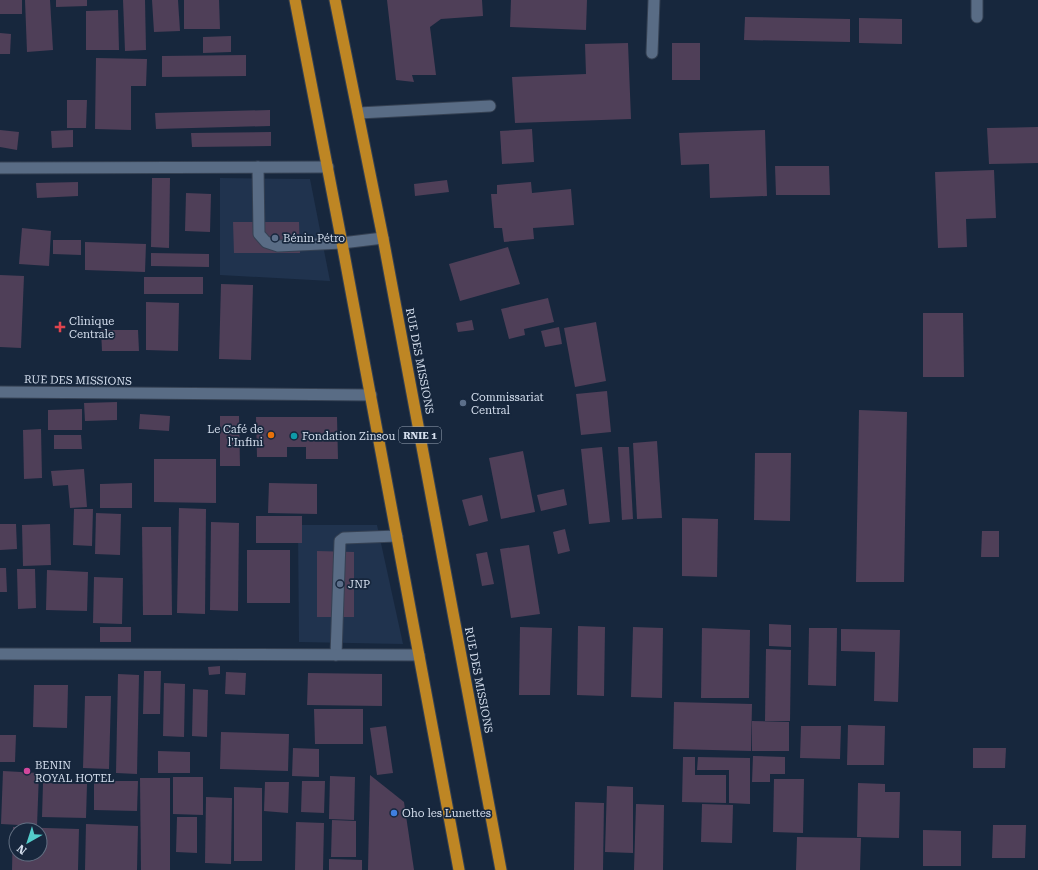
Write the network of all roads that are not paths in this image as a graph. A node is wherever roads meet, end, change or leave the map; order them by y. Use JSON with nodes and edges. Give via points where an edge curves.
{"nodes":[{"id":1,"x":295,"y":0,"type":"edge"},
{"id":2,"x":335,"y":0,"type":"edge"},
{"id":3,"x":654,"y":0,"type":"edge"},
{"id":4,"x":977,"y":0,"type":"edge"},
{"id":5,"x":977,"y":17,"type":"dead end"},
{"id":6,"x":652,"y":53,"type":"dead end"},
{"id":7,"x":490,"y":106,"type":"dead end"},
{"id":8,"x":359,"y":113,"type":"junction"},
{"id":9,"x":258,"y":167,"type":"junction"},
{"id":10,"x":328,"y":167,"type":"junction"},
{"id":11,"x":0,"y":168,"type":"edge"},
{"id":12,"x":383,"y":238,"type":"junction"},
{"id":13,"x":342,"y":243,"type":"junction"},
{"id":14,"x":0,"y":392,"type":"edge"},
{"id":15,"x":371,"y":395,"type":"junction"},
{"id":16,"x":397,"y":536,"type":"junction"},
{"id":17,"x":0,"y":654,"type":"edge"},
{"id":18,"x":336,"y":655,"type":"junction"},
{"id":19,"x":418,"y":655,"type":"junction"},
{"id":20,"x":459,"y":870,"type":"edge"},
{"id":21,"x":501,"y":870,"type":"edge"}],
"edges":[{"from":1,"to":10,"type":"highway"},
{"from":2,"to":8,"type":"highway","name":"RUE DES MISSIONS","number":"RNIE 1"},
{"from":3,"to":6,"type":"street"},
{"from":4,"to":5,"type":"street"},
{"from":7,"to":8,"type":"street"},
{"from":8,"to":12,"type":"highway","name":"RUE DES MISSIONS","number":"RNIE 1"},
{"from":9,"to":10,"type":"street"},
{"from":9,"to":11,"type":"street"},
{"from":9,"to":13,"type":"street","via":[[258,234],[266,242],[278,246]]},
{"from":10,"to":13,"type":"highway"},
{"from":12,"to":13,"type":"street"},
{"from":12,"to":21,"type":"highway","name":"RUE DES MISSIONS","number":"RNIE 1"},
{"from":13,"to":15,"type":"highway"},
{"from":14,"to":15,"type":"street","name":"RUE DES MISSIONS"},
{"from":15,"to":16,"type":"highway"},
{"from":16,"to":18,"type":"street","via":[[344,538],[340,541]]},
{"from":16,"to":19,"type":"highway"},
{"from":17,"to":18,"type":"street"},
{"from":18,"to":19,"type":"street"},
{"from":19,"to":20,"type":"highway"}]}
